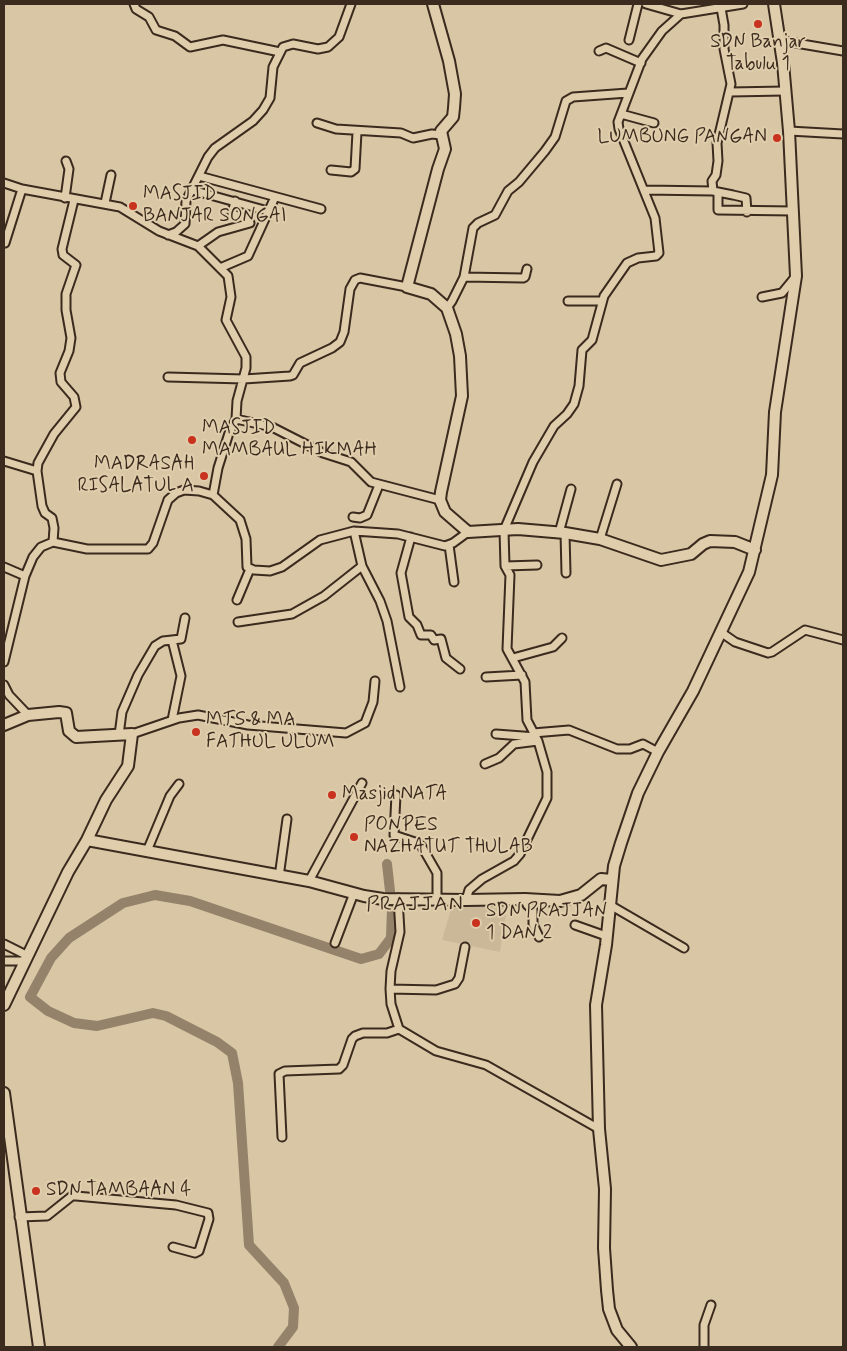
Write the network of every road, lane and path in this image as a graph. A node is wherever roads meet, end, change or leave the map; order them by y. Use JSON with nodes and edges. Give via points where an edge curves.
{"nodes":[{"id":1,"x":134,"y":4,"type":"edge"},
{"id":2,"x":351,"y":4,"type":"edge"},
{"id":3,"x":433,"y":4,"type":"edge"},
{"id":4,"x":638,"y":4,"type":"edge"},
{"id":5,"x":646,"y":4,"type":"edge"},
{"id":6,"x":743,"y":4,"type":"edge"},
{"id":7,"x":774,"y":4,"type":"edge"},
{"id":8,"x":721,"y":8,"type":"junction"},
{"id":9,"x":681,"y":14,"type":"junction"},
{"id":10,"x":629,"y":40,"type":"dead end"},
{"id":11,"x":778,"y":40,"type":"junction"},
{"id":12,"x":599,"y":51,"type":"dead end"},
{"id":13,"x":843,"y":51,"type":"edge"},
{"id":14,"x":280,"y":52,"type":"junction"},
{"id":15,"x":641,"y":63,"type":"junction"},
{"id":16,"x":785,"y":90,"type":"junction"},
{"id":17,"x":730,"y":92,"type":"junction"},
{"id":18,"x":628,"y":93,"type":"junction"},
{"id":19,"x":621,"y":114,"type":"junction"},
{"id":20,"x":317,"y":123,"type":"dead end"},
{"id":21,"x":654,"y":123,"type":"dead end"},
{"id":22,"x":789,"y":131,"type":"junction"},
{"id":23,"x":357,"y":132,"type":"junction"},
{"id":24,"x":843,"y":134,"type":"edge"},
{"id":25,"x":442,"y":135,"type":"junction"},
{"id":26,"x":66,"y":161,"type":"dead end"},
{"id":27,"x":331,"y":170,"type":"dead end"},
{"id":28,"x":111,"y":175,"type":"dead end"},
{"id":29,"x":199,"y":176,"type":"junction"},
{"id":30,"x":4,"y":183,"type":"edge"},
{"id":31,"x":22,"y":189,"type":"junction"},
{"id":32,"x":192,"y":190,"type":"junction"},
{"id":33,"x":645,"y":190,"type":"junction"},
{"id":34,"x":716,"y":191,"type":"junction"},
{"id":35,"x":275,"y":197,"type":"junction"},
{"id":36,"x":65,"y":198,"type":"junction"},
{"id":37,"x":74,"y":200,"type":"junction"},
{"id":38,"x":235,"y":201,"type":"junction"},
{"id":39,"x":105,"y":203,"type":"junction"},
{"id":40,"x":320,"y":209,"type":"dead end"},
{"id":41,"x":268,"y":211,"type":"junction"},
{"id":42,"x":793,"y":211,"type":"junction"},
{"id":43,"x":747,"y":212,"type":"junction"},
{"id":44,"x":168,"y":235,"type":"junction"},
{"id":45,"x":5,"y":243,"type":"dead end"},
{"id":46,"x":198,"y":246,"type":"junction"},
{"id":47,"x":220,"y":268,"type":"junction"},
{"id":48,"x":527,"y":269,"type":"dead end"},
{"id":49,"x":796,"y":276,"type":"junction"},
{"id":50,"x":464,"y":277,"type":"junction"},
{"id":51,"x":407,"y":287,"type":"junction"},
{"id":52,"x":762,"y":297,"type":"dead end"},
{"id":53,"x":568,"y":301,"type":"dead end"},
{"id":54,"x":602,"y":301,"type":"junction"},
{"id":55,"x":447,"y":308,"type":"junction"},
{"id":56,"x":168,"y":377,"type":"dead end"},
{"id":57,"x":244,"y":380,"type":"junction"},
{"id":58,"x":236,"y":419,"type":"junction"},
{"id":59,"x":4,"y":461,"type":"edge"},
{"id":60,"x":37,"y":471,"type":"junction"},
{"id":61,"x":617,"y":484,"type":"dead end"},
{"id":62,"x":378,"y":485,"type":"junction"},
{"id":63,"x":571,"y":489,"type":"dead end"},
{"id":64,"x":212,"y":495,"type":"junction"},
{"id":65,"x":440,"y":500,"type":"junction"},
{"id":66,"x":353,"y":516,"type":"dead end"},
{"id":67,"x":504,"y":530,"type":"junction"},
{"id":68,"x":354,"y":531,"type":"junction"},
{"id":69,"x":468,"y":532,"type":"junction"},
{"id":70,"x":562,"y":533,"type":"junction"},
{"id":71,"x":410,"y":537,"type":"junction"},
{"id":72,"x":600,"y":540,"type":"junction"},
{"id":73,"x":53,"y":542,"type":"junction"},
{"id":74,"x":449,"y":545,"type":"junction"},
{"id":75,"x":755,"y":550,"type":"junction"},
{"id":76,"x":537,"y":565,"type":"dead end"},
{"id":77,"x":362,"y":566,"type":"junction"},
{"id":78,"x":505,"y":566,"type":"junction"},
{"id":79,"x":4,"y":567,"type":"edge"},
{"id":80,"x":250,"y":569,"type":"junction"},
{"id":81,"x":566,"y":573,"type":"dead end"},
{"id":82,"x":25,"y":576,"type":"junction"},
{"id":83,"x":454,"y":582,"type":"dead end"},
{"id":84,"x":237,"y":600,"type":"dead end"},
{"id":85,"x":185,"y":618,"type":"dead end"},
{"id":86,"x":238,"y":622,"type":"dead end"},
{"id":87,"x":722,"y":632,"type":"junction"},
{"id":88,"x":562,"y":638,"type":"dead end"},
{"id":89,"x":172,"y":640,"type":"junction"},
{"id":90,"x":843,"y":640,"type":"edge"},
{"id":91,"x":513,"y":658,"type":"junction"},
{"id":92,"x":4,"y":662,"type":"edge"},
{"id":93,"x":460,"y":669,"type":"dead end"},
{"id":94,"x":522,"y":675,"type":"junction"},
{"id":95,"x":486,"y":677,"type":"dead end"},
{"id":96,"x":375,"y":681,"type":"dead end"},
{"id":97,"x":4,"y":685,"type":"edge"},
{"id":98,"x":400,"y":687,"type":"dead end"},
{"id":99,"x":28,"y":715,"type":"junction"},
{"id":100,"x":172,"y":720,"type":"junction"},
{"id":101,"x":4,"y":725,"type":"edge"},
{"id":102,"x":132,"y":734,"type":"junction"},
{"id":103,"x":496,"y":734,"type":"dead end"},
{"id":104,"x":119,"y":735,"type":"junction"},
{"id":105,"x":536,"y":737,"type":"junction"},
{"id":106,"x":658,"y":752,"type":"junction"},
{"id":107,"x":485,"y":764,"type":"dead end"},
{"id":108,"x":362,"y":783,"type":"dead end"},
{"id":109,"x":179,"y":784,"type":"dead end"},
{"id":110,"x":396,"y":795,"type":"dead end"},
{"id":111,"x":287,"y":819,"type":"dead end"},
{"id":112,"x":87,"y":840,"type":"junction"},
{"id":113,"x":147,"y":851,"type":"junction"},
{"id":114,"x":278,"y":877,"type":"junction"},
{"id":115,"x":612,"y":880,"type":"junction"},
{"id":116,"x":309,"y":881,"type":"junction"},
{"id":117,"x":354,"y":893,"type":"junction"},
{"id":118,"x":396,"y":898,"type":"junction"},
{"id":119,"x":437,"y":898,"type":"junction"},
{"id":120,"x":525,"y":899,"type":"junction"},
{"id":121,"x":466,"y":900,"type":"junction"},
{"id":122,"x":610,"y":905,"type":"junction"},
{"id":123,"x":575,"y":925,"type":"dead end"},
{"id":124,"x":606,"y":936,"type":"junction"},
{"id":125,"x":539,"y":937,"type":"dead end"},
{"id":126,"x":335,"y":943,"type":"dead end"},
{"id":127,"x":4,"y":944,"type":"edge"},
{"id":128,"x":465,"y":947,"type":"dead end"},
{"id":129,"x":684,"y":948,"type":"dead end"},
{"id":130,"x":27,"y":958,"type":"junction"},
{"id":131,"x":4,"y":961,"type":"edge"},
{"id":132,"x":390,"y":989,"type":"junction"},
{"id":133,"x":4,"y":1003,"type":"edge"},
{"id":134,"x":399,"y":1029,"type":"junction"},
{"id":135,"x":4,"y":1093,"type":"edge"},
{"id":136,"x":599,"y":1128,"type":"junction"},
{"id":137,"x":282,"y":1137,"type":"dead end"},
{"id":138,"x":19,"y":1217,"type":"junction"},
{"id":139,"x":173,"y":1247,"type":"dead end"},
{"id":140,"x":711,"y":1305,"type":"dead end"},
{"id":141,"x":39,"y":1347,"type":"edge"},
{"id":142,"x":631,"y":1347,"type":"edge"},
{"id":143,"x":704,"y":1347,"type":"edge"}],
"edges":[{"from":1,"to":14,"type":"street","via":[[149,17],[156,30],[174,36],[190,47],[223,40]]},
{"from":2,"to":14,"type":"street","via":[[339,37],[328,47],[318,49],[291,44],[285,45]]},
{"from":3,"to":25,"type":"street","via":[[455,94],[453,117],[442,128]]},
{"from":4,"to":10,"type":"street"},
{"from":5,"to":9,"type":"street"},
{"from":6,"to":8,"type":"street"},
{"from":7,"to":11,"type":"street"},
{"from":8,"to":9,"type":"street"},
{"from":8,"to":17,"type":"street"},
{"from":9,"to":15,"type":"street","via":[[662,32]]},
{"from":11,"to":13,"type":"street"},
{"from":11,"to":16,"type":"street"},
{"from":12,"to":15,"type":"street","via":[[606,48]]},
{"from":14,"to":29,"type":"street","via":[[270,74],[270,98],[263,110],[215,148]]},
{"from":15,"to":18,"type":"street"},
{"from":16,"to":17,"type":"street"},
{"from":16,"to":22,"type":"street"},
{"from":17,"to":34,"type":"street","via":[[717,143],[718,161],[712,181]]},
{"from":18,"to":19,"type":"street"},
{"from":18,"to":50,"type":"street","via":[[573,97],[566,101],[555,137],[545,151],[508,191],[495,215],[473,228]]},
{"from":19,"to":21,"type":"street"},
{"from":19,"to":33,"type":"street","via":[[619,129]]},
{"from":20,"to":23,"type":"street","via":[[336,130]]},
{"from":22,"to":24,"type":"street"},
{"from":22,"to":42,"type":"street"},
{"from":23,"to":25,"type":"street","via":[[401,134],[413,138]]},
{"from":23,"to":27,"type":"street","via":[[355,169],[351,172]]},
{"from":25,"to":51,"type":"street","via":[[445,149]]},
{"from":26,"to":36,"type":"street","via":[[69,170]]},
{"from":28,"to":39,"type":"street"},
{"from":29,"to":32,"type":"street"},
{"from":29,"to":35,"type":"street"},
{"from":30,"to":31,"type":"street"},
{"from":31,"to":36,"type":"street"},
{"from":31,"to":45,"type":"street"},
{"from":32,"to":38,"type":"street"},
{"from":32,"to":44,"type":"street","via":[[185,206],[185,224]]},
{"from":33,"to":34,"type":"street"},
{"from":33,"to":54,"type":"street","via":[[657,225],[659,253],[627,263]]},
{"from":34,"to":43,"type":"street","via":[[746,198]]},
{"from":34,"to":43,"type":"street","via":[[718,210]]},
{"from":35,"to":40,"type":"street"},
{"from":35,"to":41,"type":"street"},
{"from":36,"to":37,"type":"street"},
{"from":37,"to":39,"type":"street"},
{"from":37,"to":60,"type":"street","via":[[62,249],[63,255],[76,265],[66,294],[71,338],[60,382],[74,397],[76,407],[54,434]]},
{"from":38,"to":41,"type":"street"},
{"from":38,"to":46,"type":"street","via":[[232,214],[250,223],[218,232]]},
{"from":39,"to":44,"type":"street","via":[[120,207]]},
{"from":41,"to":47,"type":"street","via":[[248,256]]},
{"from":42,"to":43,"type":"street"},
{"from":42,"to":49,"type":"street"},
{"from":44,"to":46,"type":"street"},
{"from":46,"to":47,"type":"street"},
{"from":47,"to":57,"type":"street","via":[[229,279],[231,297],[226,320],[246,357]]},
{"from":48,"to":50,"type":"street","via":[[523,278]]},
{"from":49,"to":52,"type":"street","via":[[782,293]]},
{"from":49,"to":75,"type":"street","via":[[775,412],[772,475]]},
{"from":50,"to":55,"type":"street"},
{"from":51,"to":55,"type":"street","via":[[431,294]]},
{"from":51,"to":57,"type":"street","via":[[360,278],[355,280],[350,289],[340,342],[300,362],[293,375]]},
{"from":53,"to":54,"type":"street"},
{"from":54,"to":67,"type":"street","via":[[592,340],[582,350],[574,404],[554,426],[533,462]]},
{"from":55,"to":65,"type":"street","via":[[456,334],[463,382]]},
{"from":56,"to":57,"type":"street"},
{"from":57,"to":58,"type":"street","via":[[237,401]]},
{"from":58,"to":62,"type":"street","via":[[272,428],[318,451],[351,462],[368,481]]},
{"from":58,"to":64,"type":"street"},
{"from":59,"to":60,"type":"street"},
{"from":60,"to":73,"type":"street","via":[[42,506],[54,521]]},
{"from":61,"to":72,"type":"street"},
{"from":62,"to":65,"type":"street"},
{"from":62,"to":66,"type":"street","via":[[367,515]]},
{"from":63,"to":70,"type":"street"},
{"from":64,"to":73,"type":"street","via":[[199,490],[176,493],[168,500],[148,549],[87,549]]},
{"from":64,"to":80,"type":"street","via":[[240,520],[246,539],[245,560]]},
{"from":65,"to":69,"type":"street","via":[[445,512]]},
{"from":67,"to":69,"type":"street"},
{"from":67,"to":70,"type":"street"},
{"from":67,"to":78,"type":"street"},
{"from":68,"to":71,"type":"street"},
{"from":68,"to":77,"type":"street"},
{"from":68,"to":80,"type":"street","via":[[320,540],[282,567],[270,571]]},
{"from":69,"to":74,"type":"street"},
{"from":70,"to":72,"type":"street"},
{"from":70,"to":81,"type":"street"},
{"from":71,"to":74,"type":"street"},
{"from":71,"to":93,"type":"street","via":[[402,573],[409,617],[421,634],[431,634],[434,640],[441,639],[446,658]]},
{"from":72,"to":75,"type":"street","via":[[661,560],[691,554],[710,541],[736,542]]},
{"from":73,"to":82,"type":"street","via":[[41,547]]},
{"from":74,"to":83,"type":"street"},
{"from":75,"to":87,"type":"street","via":[[749,572]]},
{"from":76,"to":78,"type":"street"},
{"from":77,"to":86,"type":"street","via":[[324,596],[292,614]]},
{"from":77,"to":98,"type":"street","via":[[388,621]]},
{"from":78,"to":91,"type":"street","via":[[510,575],[507,644]]},
{"from":79,"to":82,"type":"street"},
{"from":80,"to":84,"type":"street"},
{"from":82,"to":92,"type":"street"},
{"from":85,"to":89,"type":"street","via":[[183,637]]},
{"from":87,"to":90,"type":"street","via":[[735,642],[768,653],[805,630]]},
{"from":87,"to":106,"type":"street"},
{"from":88,"to":91,"type":"street","via":[[553,647]]},
{"from":89,"to":100,"type":"street","via":[[181,676]]},
{"from":89,"to":104,"type":"street","via":[[155,646],[138,675],[122,712]]},
{"from":91,"to":94,"type":"street"},
{"from":94,"to":95,"type":"street"},
{"from":94,"to":105,"type":"street","via":[[527,720]]},
{"from":96,"to":100,"type":"street","via":[[373,702],[365,723],[346,733],[248,725],[207,715]]},
{"from":97,"to":99,"type":"street"},
{"from":99,"to":101,"type":"street"},
{"from":99,"to":104,"type":"street","via":[[65,712],[69,731],[76,737]]},
{"from":100,"to":102,"type":"street"},
{"from":102,"to":104,"type":"street"},
{"from":102,"to":112,"type":"street","via":[[130,762],[106,800]]},
{"from":103,"to":105,"type":"street"},
{"from":105,"to":106,"type":"street","via":[[569,730],[617,750],[640,744]]},
{"from":105,"to":107,"type":"street","via":[[514,744],[499,758]]},
{"from":105,"to":121,"type":"street","via":[[548,784],[543,807],[514,861],[478,882],[469,890]]},
{"from":106,"to":115,"type":"street","via":[[638,793],[617,854]]},
{"from":108,"to":116,"type":"street"},
{"from":109,"to":113,"type":"street","via":[[170,796]]},
{"from":110,"to":119,"type":"street","via":[[394,835],[422,847],[437,873]]},
{"from":111,"to":114,"type":"street"},
{"from":112,"to":113,"type":"street"},
{"from":112,"to":130,"type":"street"},
{"from":113,"to":114,"type":"street"},
{"from":114,"to":116,"type":"street"},
{"from":115,"to":120,"type":"street","via":[[601,879],[581,895],[560,901]]},
{"from":115,"to":122,"type":"street"},
{"from":116,"to":117,"type":"street"},
{"from":117,"to":118,"type":"street","via":[[383,899]]},
{"from":117,"to":126,"type":"street"},
{"from":118,"to":119,"type":"street"},
{"from":118,"to":132,"type":"street","via":[[401,922]]},
{"from":119,"to":121,"type":"street"},
{"from":120,"to":121,"type":"street"},
{"from":120,"to":125,"type":"street","via":[[533,910],[533,924]]},
{"from":122,"to":124,"type":"street"},
{"from":122,"to":129,"type":"street"},
{"from":123,"to":124,"type":"street"},
{"from":124,"to":136,"type":"street","via":[[596,1005]]},
{"from":127,"to":130,"type":"street"},
{"from":128,"to":132,"type":"street","via":[[455,984],[436,990]]},
{"from":130,"to":131,"type":"street"},
{"from":130,"to":133,"type":"street"},
{"from":132,"to":134,"type":"street"},
{"from":134,"to":136,"type":"street","via":[[436,1051],[486,1065]]},
{"from":134,"to":137,"type":"street","via":[[355,1036],[339,1069],[279,1074]]},
{"from":135,"to":138,"type":"street"},
{"from":136,"to":142,"type":"street","via":[[605,1189],[604,1248],[608,1298],[617,1330]]},
{"from":138,"to":139,"type":"street","via":[[47,1216],[72,1196],[168,1204],[208,1213],[199,1251],[195,1253]]},
{"from":138,"to":141,"type":"street"},
{"from":140,"to":143,"type":"street","via":[[704,1325]]}]}
